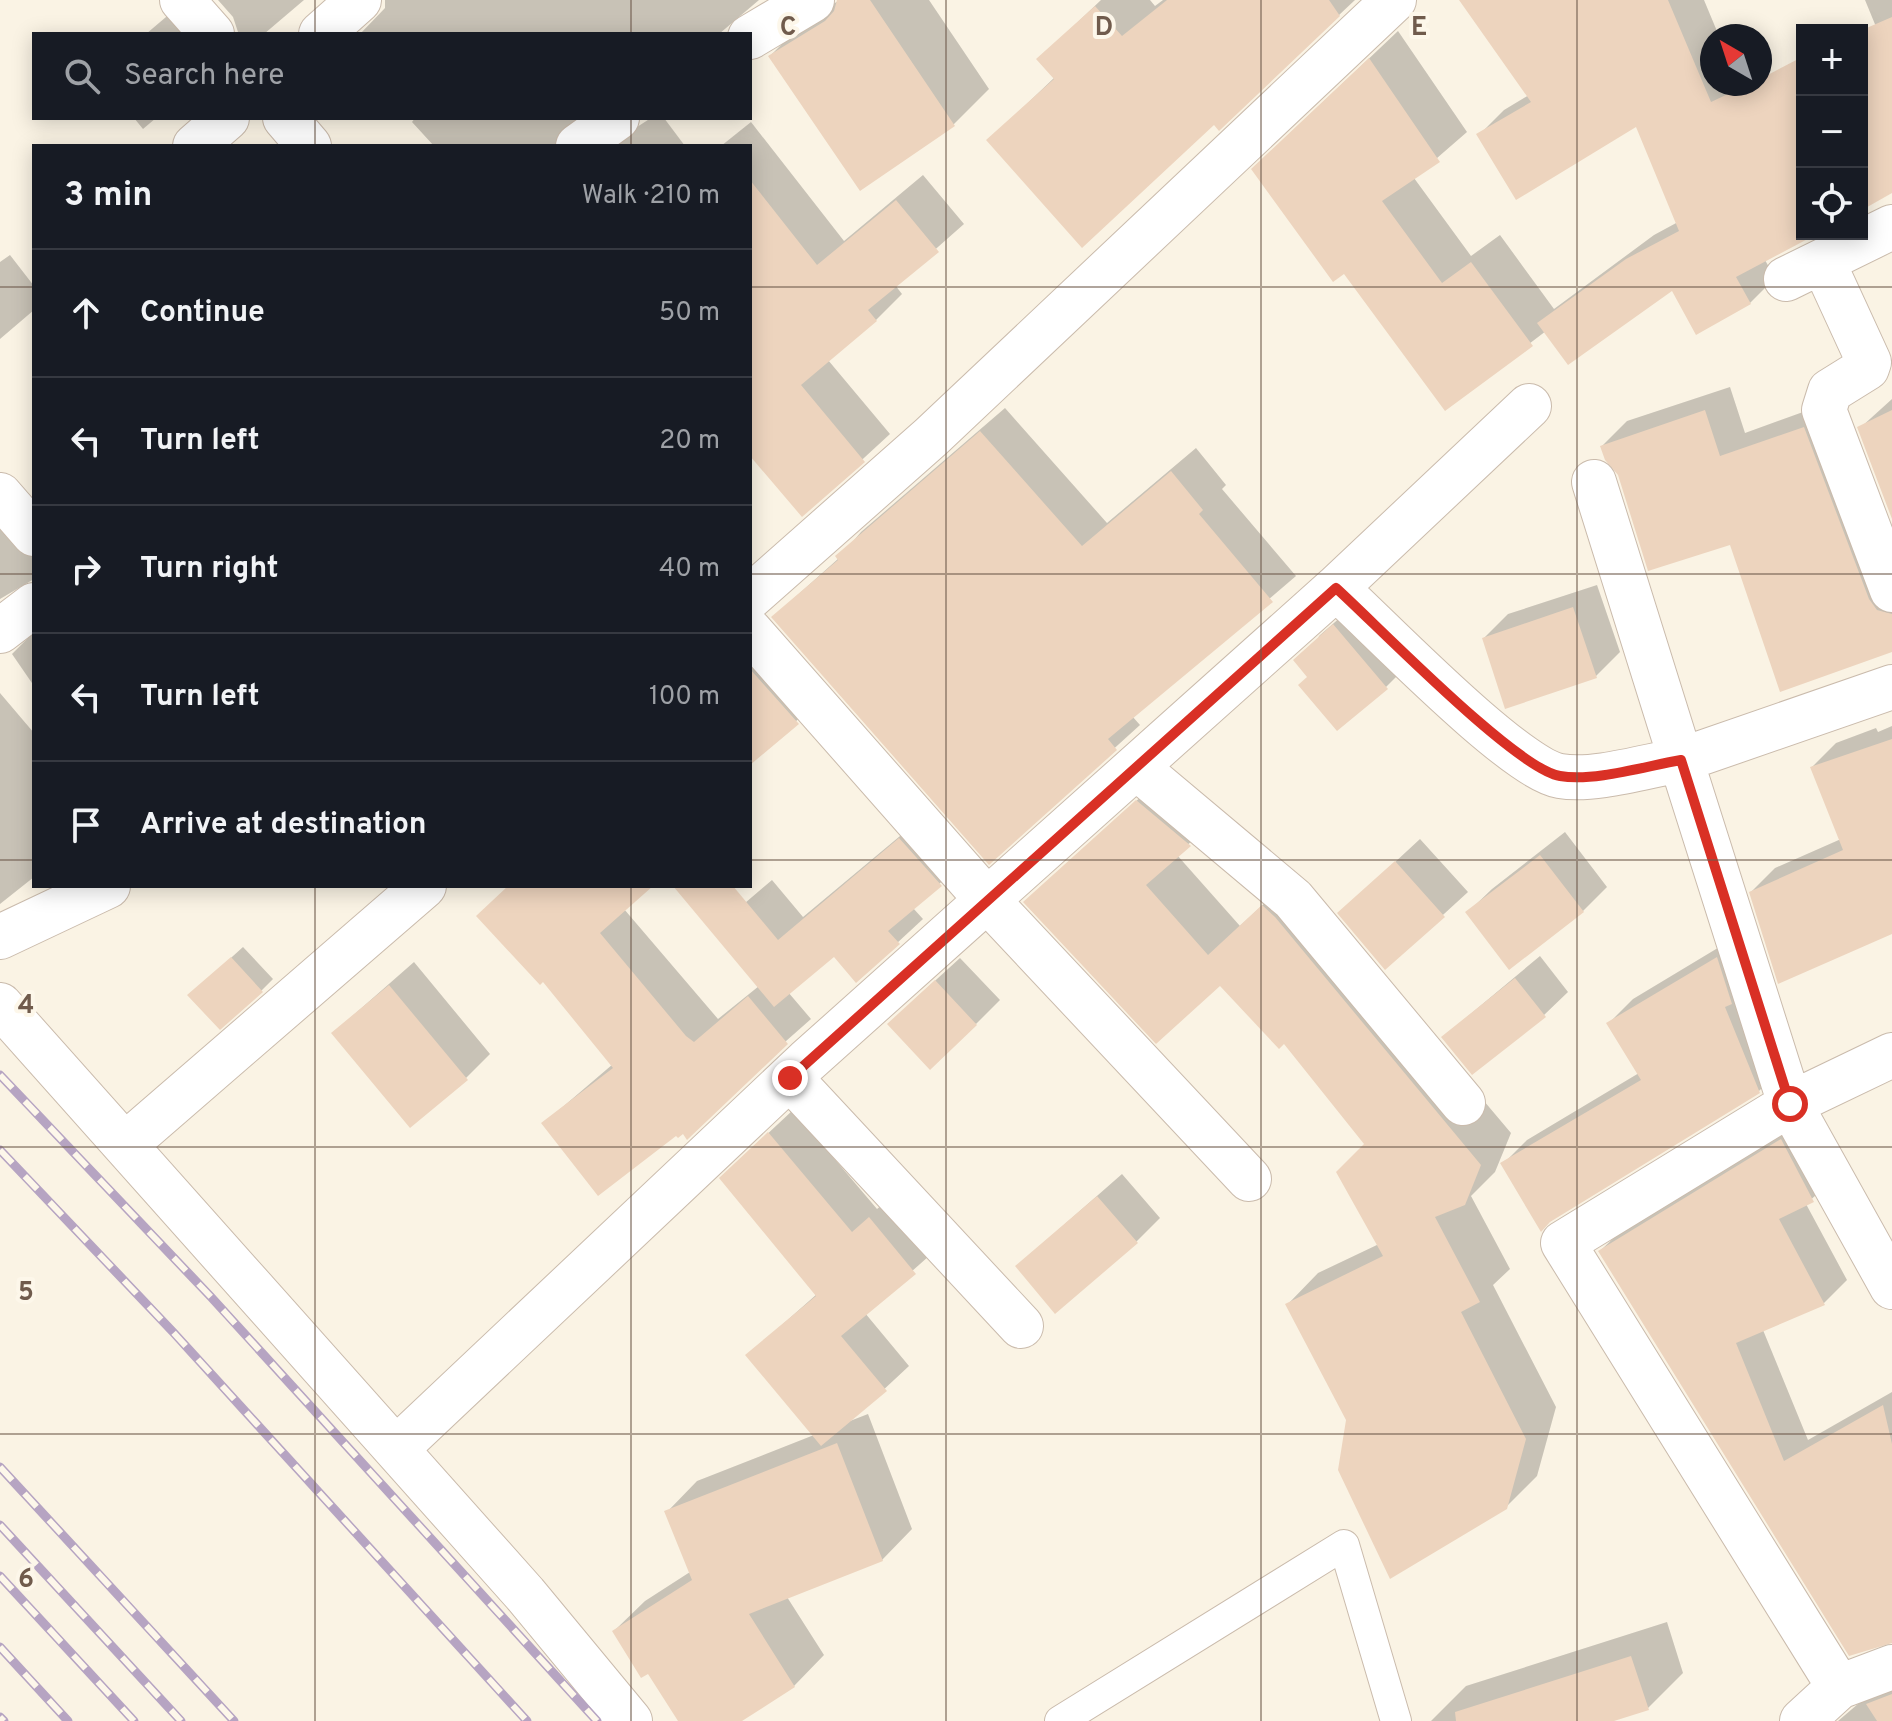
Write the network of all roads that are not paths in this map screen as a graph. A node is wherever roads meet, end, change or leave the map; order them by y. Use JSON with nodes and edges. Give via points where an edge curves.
{"nodes":[{"id":1,"x":182,"y":0,"type":"edge"},
{"id":2,"x":359,"y":0,"type":"edge"},
{"id":3,"x":812,"y":0,"type":"edge"},
{"id":4,"x":1394,"y":0,"type":"edge"},
{"id":5,"x":210,"y":32,"type":"edge"},
{"id":6,"x":323,"y":32,"type":"edge"},
{"id":7,"x":752,"y":36,"type":"edge"},
{"id":8,"x":225,"y":120,"type":"edge"},
{"id":9,"x":287,"y":120,"type":"edge"},
{"id":10,"x":614,"y":120,"type":"edge"},
{"id":11,"x":197,"y":144,"type":"edge"},
{"id":12,"x":307,"y":144,"type":"edge"},
{"id":13,"x":581,"y":144,"type":"edge"},
{"id":14,"x":1892,"y":227,"type":"edge"},
{"id":15,"x":1529,"y":406,"type":"dead end"},
{"id":16,"x":1594,"y":482,"type":"dead end"},
{"id":17,"x":0,"y":495,"type":"edge"},
{"id":18,"x":32,"y":532,"type":"edge"},
{"id":19,"x":1336,"y":588,"type":"junction"},
{"id":20,"x":1892,"y":590,"type":"edge"},
{"id":21,"x":752,"y":595,"type":"edge"},
{"id":22,"x":32,"y":607,"type":"edge"},
{"id":23,"x":0,"y":631,"type":"edge"},
{"id":24,"x":752,"y":633,"type":"edge"},
{"id":25,"x":1892,"y":687,"type":"edge"},
{"id":26,"x":1681,"y":760,"type":"junction"},
{"id":27,"x":1137,"y":768,"type":"junction"},
{"id":28,"x":104,"y":888,"type":"edge"},
{"id":29,"x":422,"y":888,"type":"edge"},
{"id":30,"x":988,"y":901,"type":"junction"},
{"id":31,"x":0,"y":937,"type":"edge"},
{"id":32,"x":0,"y":1005,"type":"edge"},
{"id":33,"x":1892,"y":1055,"type":"edge"},
{"id":34,"x":790,"y":1078,"type":"junction"},
{"id":35,"x":1463,"y":1103,"type":"dead end"},
{"id":36,"x":1790,"y":1104,"type":"junction"},
{"id":37,"x":126,"y":1144,"type":"junction"},
{"id":38,"x":1249,"y":1179,"type":"dead end"},
{"id":39,"x":1892,"y":1287,"type":"edge"},
{"id":40,"x":1021,"y":1326,"type":"dead end"},
{"id":41,"x":397,"y":1448,"type":"junction"},
{"id":42,"x":1892,"y":1667,"type":"edge"},
{"id":43,"x":1839,"y":1687,"type":"junction"},
{"id":44,"x":630,"y":1721,"type":"edge"},
{"id":45,"x":1060,"y":1721,"type":"edge"},
{"id":46,"x":1396,"y":1721,"type":"edge"},
{"id":47,"x":1802,"y":1721,"type":"edge"}],
"edges":[{"from":1,"to":5,"type":"street"},
{"from":2,"to":6,"type":"street"},
{"from":3,"to":7,"type":"street"},
{"from":4,"to":21,"type":"street","via":[[931,437]]},
{"from":8,"to":11,"type":"street"},
{"from":9,"to":12,"type":"street"},
{"from":10,"to":13,"type":"street"},
{"from":14,"to":20,"type":"street","via":[[1804,271],[1869,362],[1830,391],[1824,410]]},
{"from":15,"to":19,"type":"street"},
{"from":16,"to":26,"type":"street"},
{"from":17,"to":18,"type":"street"},
{"from":19,"to":26,"type":"street","via":[[1483,725],[1542,772],[1574,778]]},
{"from":19,"to":27,"type":"street"},
{"from":22,"to":23,"type":"street"},
{"from":24,"to":30,"type":"street"},
{"from":25,"to":26,"type":"street"},
{"from":26,"to":36,"type":"street"},
{"from":27,"to":30,"type":"street"},
{"from":27,"to":35,"type":"street","via":[[1293,899]]},
{"from":28,"to":31,"type":"street"},
{"from":29,"to":37,"type":"street"},
{"from":30,"to":34,"type":"street"},
{"from":30,"to":38,"type":"street"},
{"from":32,"to":37,"type":"street"},
{"from":33,"to":36,"type":"street"},
{"from":34,"to":40,"type":"street"},
{"from":34,"to":41,"type":"street"},
{"from":36,"to":39,"type":"street"},
{"from":36,"to":43,"type":"street","via":[[1563,1243]]},
{"from":37,"to":41,"type":"street"},
{"from":41,"to":44,"type":"street"},
{"from":42,"to":43,"type":"street"},
{"from":43,"to":47,"type":"street"},
{"from":45,"to":46,"type":"lane","via":[[1344,1545]]}]}
